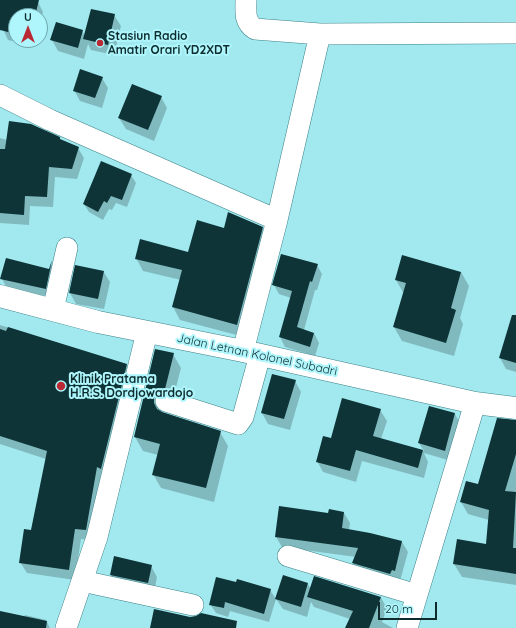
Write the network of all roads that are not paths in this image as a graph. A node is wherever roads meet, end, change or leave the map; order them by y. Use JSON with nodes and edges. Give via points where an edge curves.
{"nodes":[{"id":1,"x":246,"y":0,"type":"edge"},
{"id":2,"x":320,"y":34,"type":"junction"},
{"id":3,"x":516,"y":34,"type":"edge"},
{"id":4,"x":0,"y":95,"type":"edge"},
{"id":5,"x":277,"y":220,"type":"junction"},
{"id":6,"x":67,"y":248,"type":"dead end"},
{"id":7,"x":0,"y":296,"type":"edge"},
{"id":8,"x":53,"y":310,"type":"junction"},
{"id":9,"x":147,"y":332,"type":"junction"},
{"id":10,"x":252,"y":353,"type":"junction"},
{"id":11,"x":166,"y":400,"type":"dead end"},
{"id":12,"x":475,"y":403,"type":"junction"},
{"id":13,"x":516,"y":408,"type":"edge"},
{"id":14,"x":288,"y":556,"type":"dead end"},
{"id":15,"x":82,"y":581,"type":"junction"},
{"id":16,"x":417,"y":595,"type":"junction"},
{"id":17,"x":193,"y":605,"type":"dead end"},
{"id":18,"x":66,"y":628,"type":"edge"},
{"id":19,"x":407,"y":628,"type":"edge"}],
"edges":[{"from":1,"to":2,"type":"street","via":[[246,19],[255,29]]},
{"from":2,"to":3,"type":"street"},
{"from":2,"to":5,"type":"street"},
{"from":4,"to":5,"type":"street","via":[[50,120]]},
{"from":5,"to":10,"type":"street"},
{"from":6,"to":8,"type":"street"},
{"from":7,"to":8,"type":"main road","name":"Jalan Letnan Kolonel Subadri"},
{"from":8,"to":9,"type":"main road","name":"Jalan Letnan Kolonel Subadri"},
{"from":9,"to":10,"type":"main road","name":"Jalan Letnan Kolonel Subadri"},
{"from":9,"to":15,"type":"street","via":[[97,537]]},
{"from":10,"to":11,"type":"street","via":[[243,417],[238,424]]},
{"from":10,"to":12,"type":"main road","name":"Jalan Letnan Kolonel Subadri"},
{"from":12,"to":13,"type":"main road","name":"Jalan Letnan Kolonel Subadri"},
{"from":12,"to":16,"type":"street"},
{"from":14,"to":16,"type":"street"},
{"from":15,"to":17,"type":"street"},
{"from":15,"to":18,"type":"street"},
{"from":16,"to":19,"type":"street"}]}
